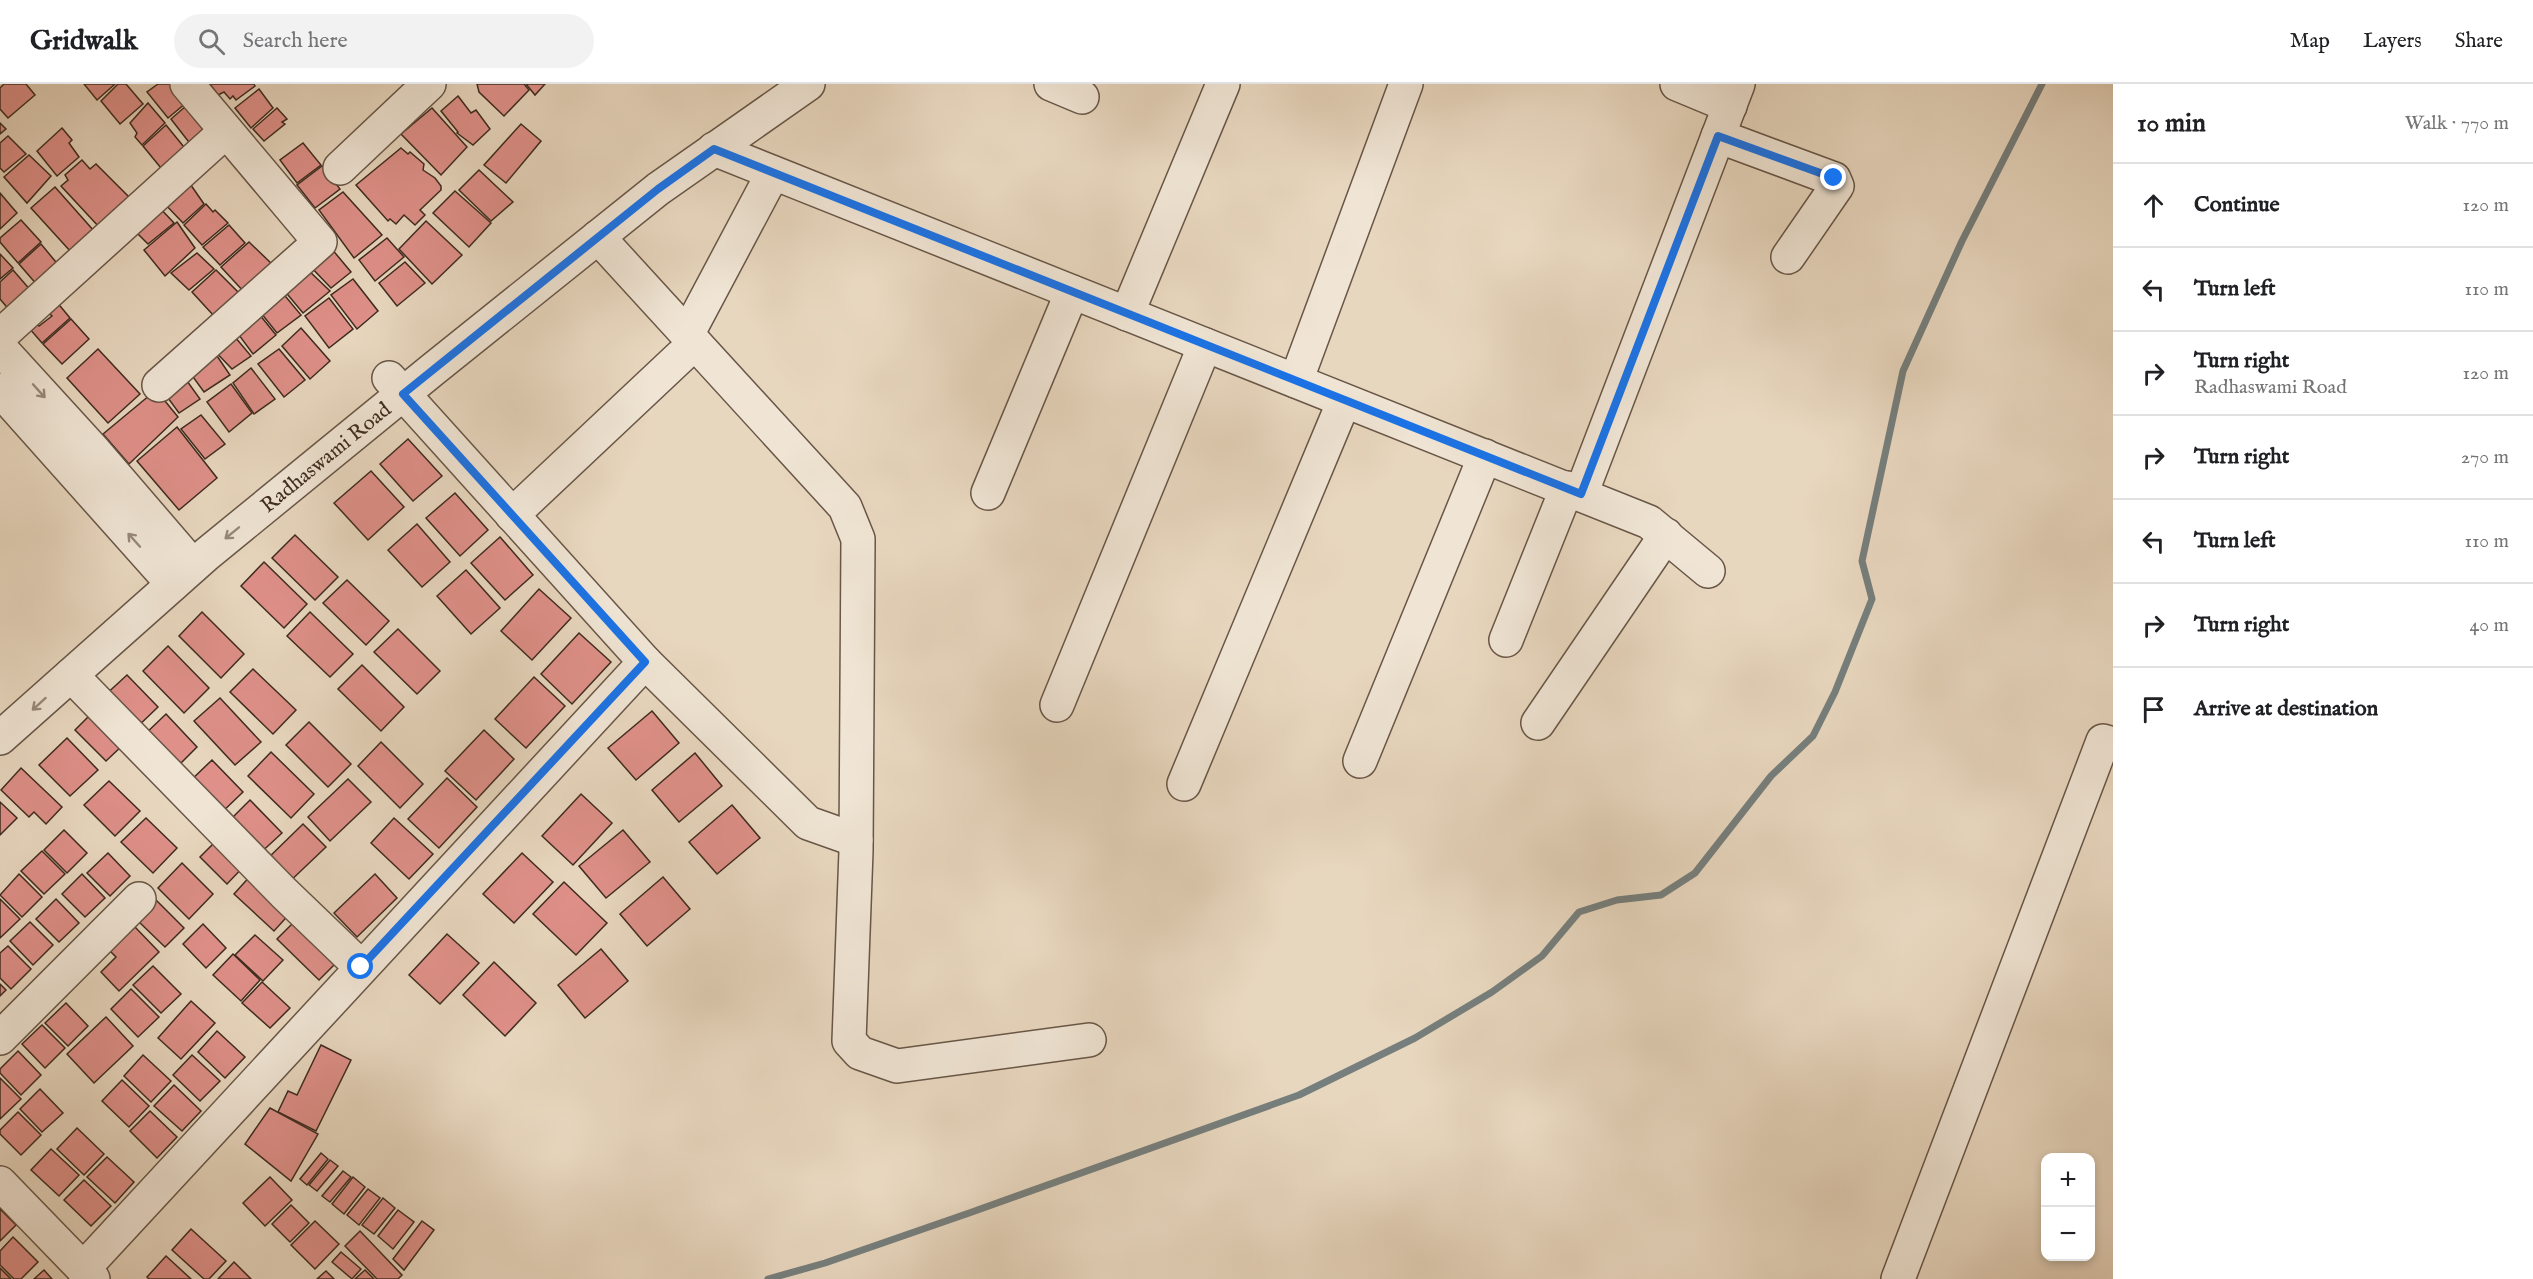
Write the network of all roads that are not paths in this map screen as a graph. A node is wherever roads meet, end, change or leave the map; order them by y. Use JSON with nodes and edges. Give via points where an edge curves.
{"nodes":[{"id":1,"x":187,"y":84,"type":"edge"},
{"id":2,"x":429,"y":84,"type":"edge"},
{"id":3,"x":772,"y":84,"type":"edge"},
{"id":4,"x":808,"y":84,"type":"edge"},
{"id":5,"x":1051,"y":84,"type":"edge"},
{"id":6,"x":1223,"y":84,"type":"edge"},
{"id":7,"x":1406,"y":84,"type":"edge"},
{"id":8,"x":1677,"y":84,"type":"edge"},
{"id":9,"x":1734,"y":95,"type":"edge"},
{"id":10,"x":1082,"y":97,"type":"dead end"},
{"id":11,"x":225,"y":132,"type":"junction"},
{"id":12,"x":1718,"y":136,"type":"junction"},
{"id":13,"x":714,"y":149,"type":"junction"},
{"id":14,"x":340,"y":168,"type":"dead end"},
{"id":15,"x":773,"y":173,"type":"junction"},
{"id":16,"x":598,"y":237,"type":"junction"},
{"id":17,"x":1788,"y":257,"type":"dead end"},
{"id":18,"x":1072,"y":292,"type":"junction"},
{"id":19,"x":1127,"y":314,"type":"junction"},
{"id":20,"x":0,"y":336,"type":"edge"},
{"id":21,"x":684,"y":345,"type":"junction"},
{"id":22,"x":1205,"y":345,"type":"junction"},
{"id":23,"x":0,"y":348,"type":"edge"},
{"id":24,"x":1296,"y":381,"type":"junction"},
{"id":25,"x":159,"y":385,"type":"dead end"},
{"id":26,"x":396,"y":386,"type":"junction"},
{"id":27,"x":0,"y":390,"type":"edge"},
{"id":28,"x":1344,"y":401,"type":"junction"},
{"id":29,"x":1485,"y":456,"type":"junction"},
{"id":30,"x":1574,"y":491,"type":"junction"},
{"id":31,"x":988,"y":493,"type":"dead end"},
{"id":32,"x":512,"y":515,"type":"junction"},
{"id":33,"x":1666,"y":535,"type":"junction"},
{"id":34,"x":176,"y":567,"type":"junction"},
{"id":35,"x":1708,"y":572,"type":"dead end"},
{"id":36,"x":1506,"y":640,"type":"dead end"},
{"id":37,"x":645,"y":662,"type":"junction"},
{"id":38,"x":71,"y":675,"type":"junction"},
{"id":39,"x":1057,"y":705,"type":"dead end"},
{"id":40,"x":0,"y":709,"type":"edge"},
{"id":41,"x":1538,"y":723,"type":"dead end"},
{"id":42,"x":0,"y":738,"type":"edge"},
{"id":43,"x":2113,"y":744,"type":"edge"},
{"id":44,"x":1360,"y":761,"type":"dead end"},
{"id":45,"x":1184,"y":784,"type":"dead end"},
{"id":46,"x":856,"y":840,"type":"junction"},
{"id":47,"x":139,"y":899,"type":"dead end"},
{"id":48,"x":361,"y":967,"type":"junction"},
{"id":49,"x":0,"y":1038,"type":"edge"},
{"id":50,"x":1089,"y":1040,"type":"dead end"},
{"id":51,"x":0,"y":1183,"type":"edge"},
{"id":52,"x":88,"y":1274,"type":"edge"},
{"id":53,"x":1898,"y":1279,"type":"edge"}],
"edges":[{"from":1,"to":11,"type":"street"},
{"from":2,"to":14,"type":"street"},
{"from":3,"to":26,"type":"street","name":"Radhaswami Road","via":[[645,172]]},
{"from":4,"to":13,"type":"street","name":"Radhaswami Road"},
{"from":5,"to":10,"type":"street"},
{"from":6,"to":19,"type":"street"},
{"from":7,"to":24,"type":"street"},
{"from":8,"to":9,"type":"street"},
{"from":9,"to":12,"type":"street"},
{"from":11,"to":20,"type":"street"},
{"from":11,"to":25,"type":"street","via":[[320,242]]},
{"from":12,"to":17,"type":"street","via":[[1834,178],[1837,186]]},
{"from":12,"to":30,"type":"street"},
{"from":13,"to":15,"type":"street"},
{"from":13,"to":16,"type":"street","name":"Radhaswami Road"},
{"from":15,"to":18,"type":"street"},
{"from":15,"to":21,"type":"street"},
{"from":16,"to":21,"type":"street"},
{"from":16,"to":26,"type":"street","name":"Radhaswami Road"},
{"from":18,"to":19,"type":"street"},
{"from":18,"to":31,"type":"street"},
{"from":19,"to":22,"type":"street"},
{"from":21,"to":32,"type":"street"},
{"from":21,"to":46,"type":"street","via":[[845,507],[858,539]]},
{"from":22,"to":24,"type":"street"},
{"from":22,"to":39,"type":"street"},
{"from":23,"to":34,"type":"street","one_way":true},
{"from":24,"to":28,"type":"street"},
{"from":26,"to":32,"type":"street"},
{"from":26,"to":34,"type":"street","name":"Radhaswami Road"},
{"from":34,"to":27,"type":"street","one_way":true},
{"from":28,"to":29,"type":"street"},
{"from":28,"to":45,"type":"street"},
{"from":29,"to":30,"type":"street"},
{"from":29,"to":44,"type":"street"},
{"from":30,"to":33,"type":"street","via":[[1649,522]]},
{"from":30,"to":36,"type":"street"},
{"from":32,"to":37,"type":"street"},
{"from":33,"to":35,"type":"street"},
{"from":33,"to":41,"type":"street"},
{"from":34,"to":38,"type":"street","name":"Radhaswami Road"},
{"from":34,"to":40,"type":"street","name":"Radhaswami Road"},
{"from":37,"to":46,"type":"street","via":[[808,823]]},
{"from":37,"to":48,"type":"street"},
{"from":38,"to":42,"type":"street","name":"Radhaswami Road","one_way":true},
{"from":38,"to":48,"type":"street"},
{"from":43,"to":53,"type":"street","via":[[2103,741]]},
{"from":46,"to":50,"type":"street","via":[[849,1041],[860,1053],[897,1066]]},
{"from":47,"to":49,"type":"street"},
{"from":48,"to":52,"type":"street"},
{"from":51,"to":52,"type":"street"}]}
